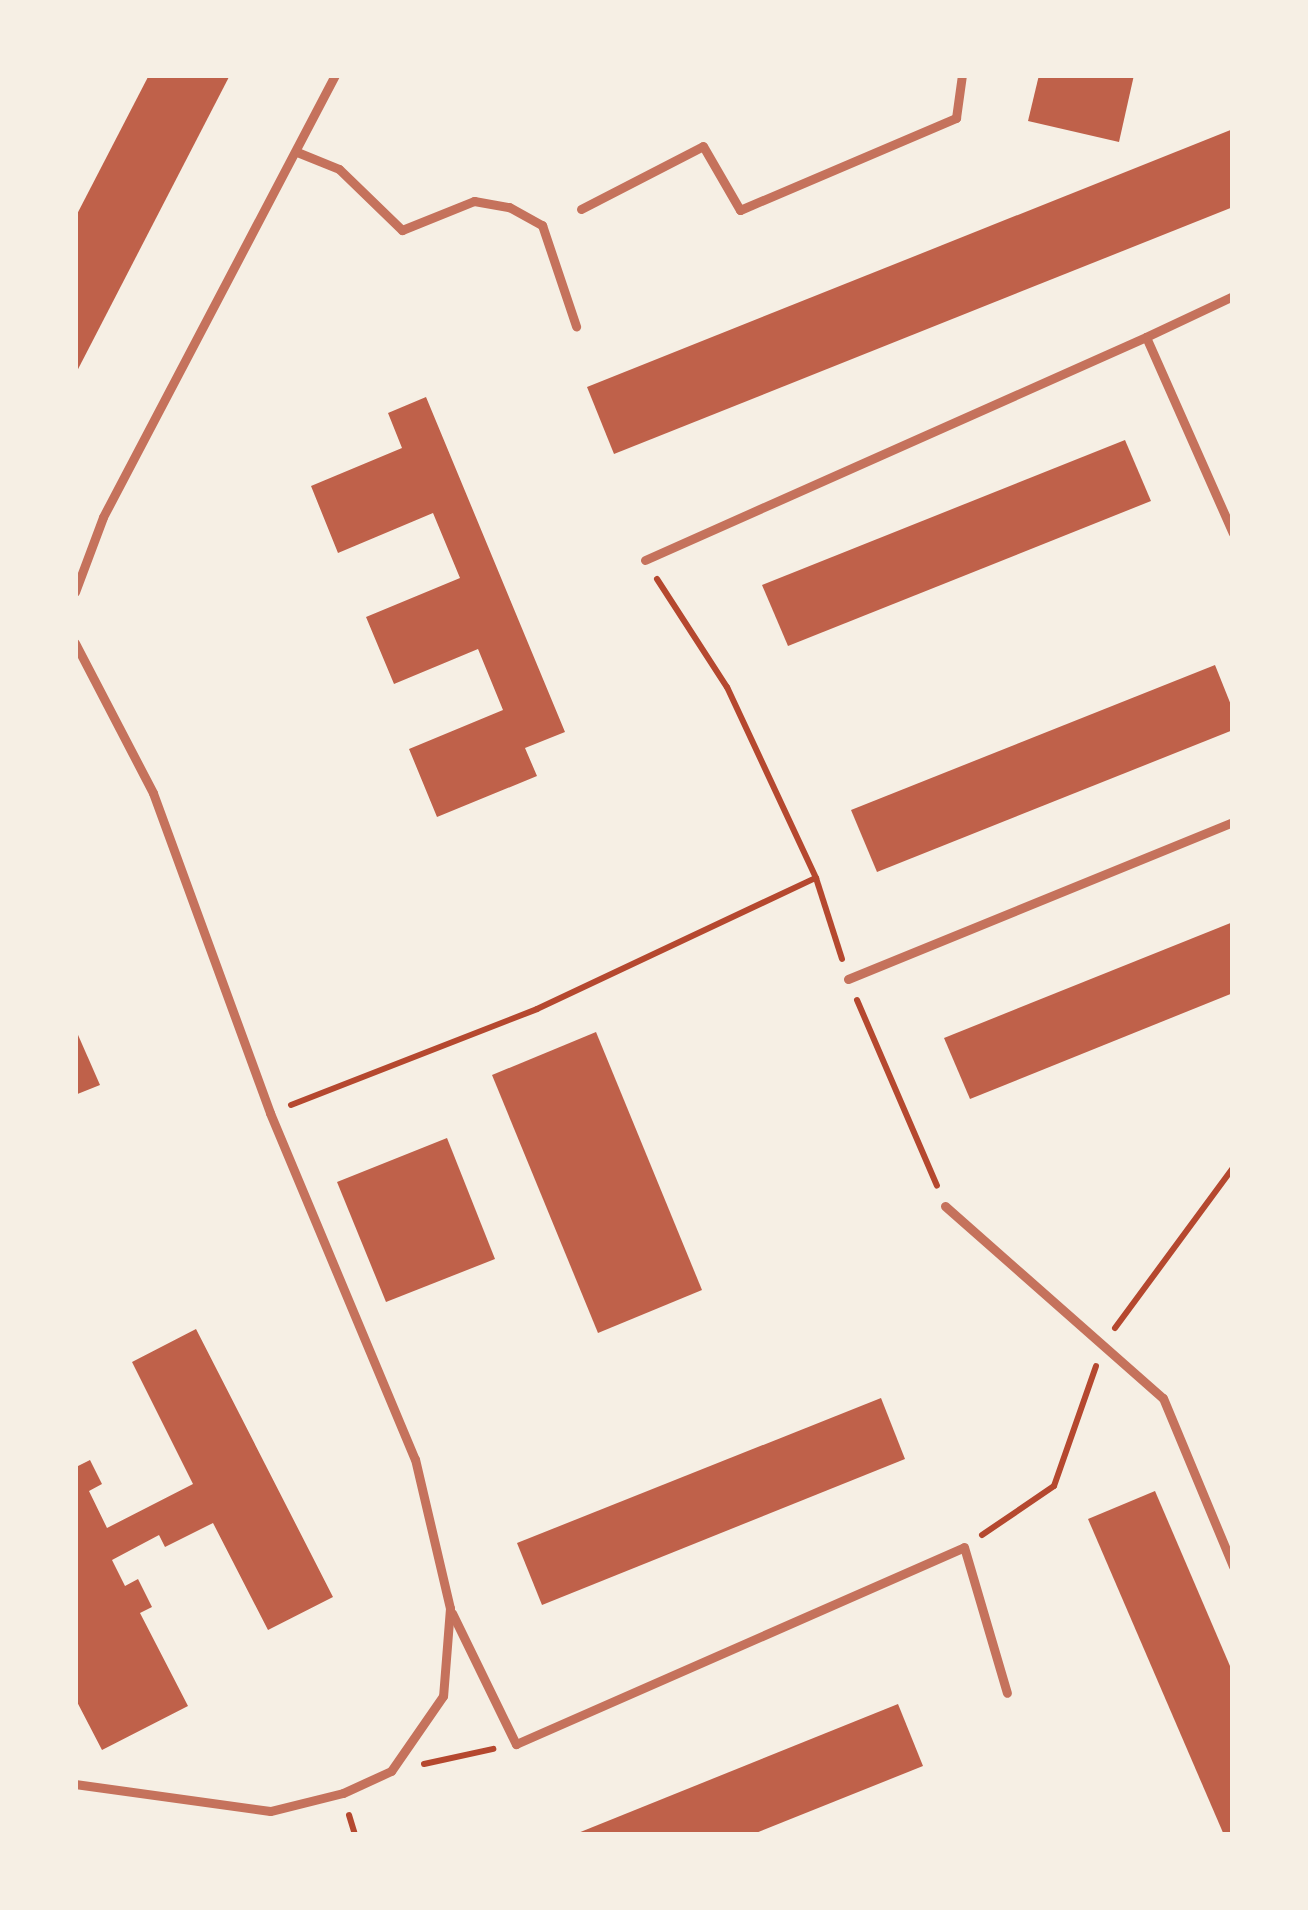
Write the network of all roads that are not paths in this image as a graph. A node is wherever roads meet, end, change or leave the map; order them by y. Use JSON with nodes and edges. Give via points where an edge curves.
{"nodes":[{"id":1,"x":335,"y":75,"type":"edge"},
{"id":2,"x":962,"y":75,"type":"edge"},
{"id":3,"x":297,"y":152,"type":"junction"},
{"id":4,"x":581,"y":209,"type":"dead end"},
{"id":5,"x":1233,"y":296,"type":"edge"},
{"id":6,"x":576,"y":326,"type":"dead end"},
{"id":7,"x":1146,"y":337,"type":"junction"},
{"id":8,"x":1233,"y":533,"type":"edge"},
{"id":9,"x":645,"y":560,"type":"road end"},
{"id":10,"x":75,"y":592,"type":"edge"},
{"id":11,"x":75,"y":644,"type":"edge"},
{"id":12,"x":1233,"y":822,"type":"edge"},
{"id":13,"x":848,"y":979,"type":"road end"},
{"id":14,"x":945,"y":1206,"type":"road end"},
{"id":15,"x":1233,"y":1566,"type":"edge"},
{"id":16,"x":450,"y":1608,"type":"junction"},
{"id":17,"x":1007,"y":1694,"type":"dead end"},
{"id":18,"x":75,"y":1784,"type":"edge"}],
"edges":[{"from":1,"to":3,"type":"lane"},
{"from":2,"to":4,"type":"lane","via":[[956,118],[740,210],[703,146]]},
{"from":3,"to":6,"type":"lane","via":[[339,169],[402,230],[474,201],[542,225]]},
{"from":3,"to":10,"type":"lane","via":[[103,517]]},
{"from":5,"to":7,"type":"lane"},
{"from":7,"to":8,"type":"lane"},
{"from":7,"to":9,"type":"lane"},
{"from":11,"to":16,"type":"lane","via":[[153,794],[270,1113],[415,1459]]},
{"from":12,"to":13,"type":"lane"},
{"from":14,"to":15,"type":"lane","via":[[1163,1398]]},
{"from":16,"to":17,"type":"lane","via":[[516,1744],[964,1547]]},
{"from":16,"to":18,"type":"lane","via":[[442,1696],[391,1771],[270,1811]]}]}
